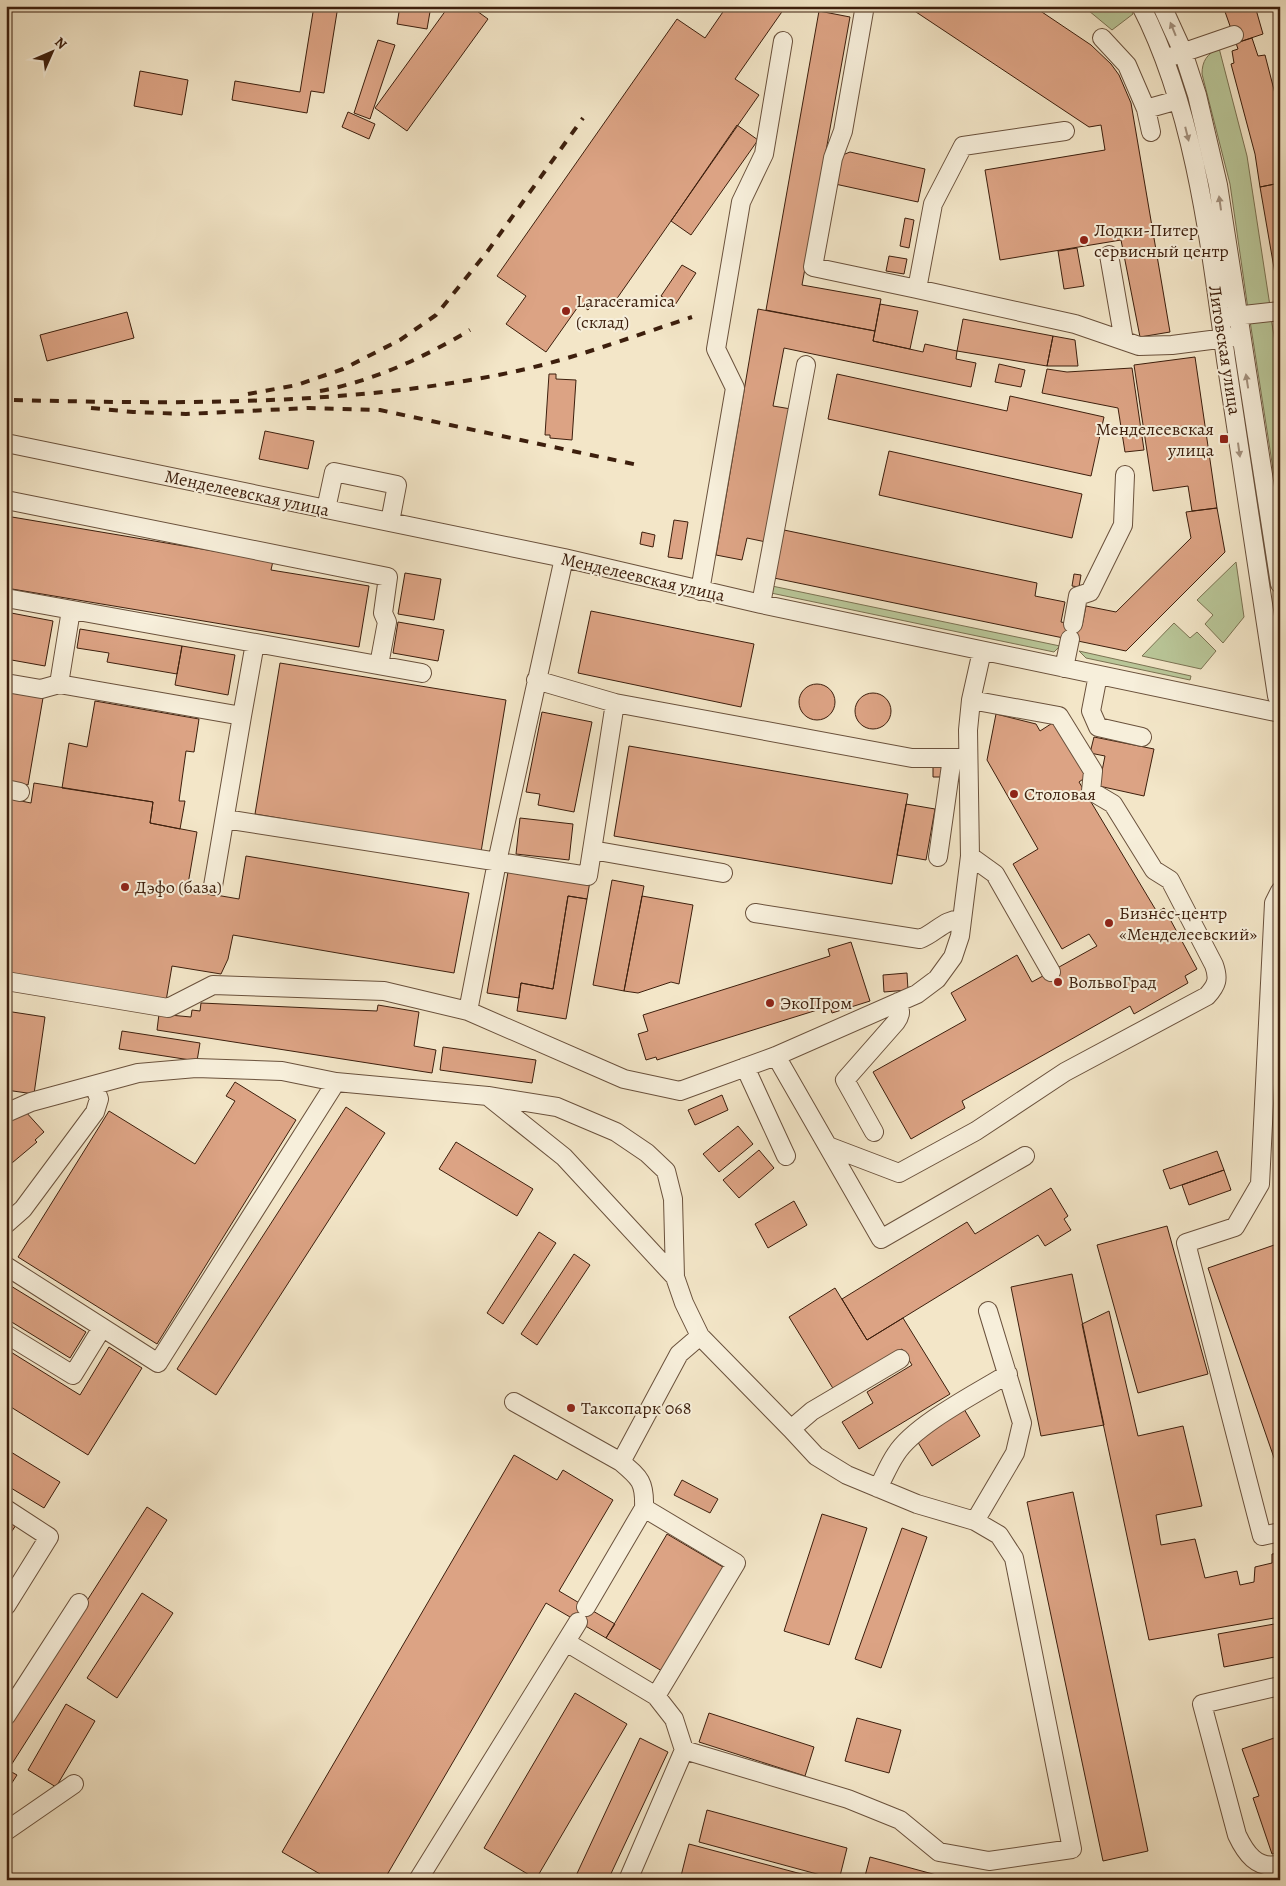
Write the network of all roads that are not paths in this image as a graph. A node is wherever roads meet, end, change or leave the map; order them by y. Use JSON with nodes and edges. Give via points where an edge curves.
{"nodes":[{"id":1,"x":862,"y":6,"type":"edge"},
{"id":2,"x":1141,"y":6,"type":"edge"},
{"id":3,"x":1162,"y":6,"type":"edge"},
{"id":4,"x":1234,"y":35,"type":"dead end"},
{"id":5,"x":1102,"y":38,"type":"dead end"},
{"id":6,"x":783,"y":40,"type":"dead end"},
{"id":7,"x":1183,"y":52,"type":"junction"},
{"id":8,"x":1165,"y":59,"type":"junction"},
{"id":9,"x":1178,"y":100,"type":"junction"},
{"id":10,"x":1146,"y":109,"type":"junction"},
{"id":11,"x":1064,"y":131,"type":"dead end"},
{"id":12,"x":1150,"y":132,"type":"dead end"},
{"id":13,"x":1109,"y":255,"type":"dead end"},
{"id":14,"x":917,"y":289,"type":"junction"},
{"id":15,"x":1280,"y":311,"type":"edge"},
{"id":16,"x":1229,"y":316,"type":"junction"},
{"id":17,"x":1232,"y":337,"type":"junction"},
{"id":18,"x":1124,"y":341,"type":"junction"},
{"id":19,"x":806,"y":365,"type":"dead end"},
{"id":20,"x":6,"y":444,"type":"edge"},
{"id":21,"x":1125,"y":475,"type":"dead end"},
{"id":22,"x":6,"y":500,"type":"edge"},
{"id":23,"x":326,"y":509,"type":"junction"},
{"id":24,"x":390,"y":522,"type":"junction"},
{"id":25,"x":1277,"y":545,"type":"edge"},
{"id":26,"x":1254,"y":548,"type":"junction"},
{"id":27,"x":564,"y":558,"type":"junction"},
{"id":28,"x":1280,"y":584,"type":"edge"},
{"id":29,"x":700,"y":591,"type":"junction"},
{"id":30,"x":6,"y":598,"type":"edge"},
{"id":31,"x":761,"y":604,"type":"junction"},
{"id":32,"x":71,"y":610,"type":"junction"},
{"id":33,"x":254,"y":643,"type":"junction"},
{"id":34,"x":982,"y":650,"type":"junction"},
{"id":35,"x":379,"y":665,"type":"junction"},
{"id":36,"x":1064,"y":668,"type":"junction"},
{"id":37,"x":422,"y":673,"type":"dead end"},
{"id":38,"x":1098,"y":675,"type":"junction"},
{"id":39,"x":536,"y":680,"type":"junction"},
{"id":40,"x":6,"y":682,"type":"edge"},
{"id":41,"x":58,"y":684,"type":"junction"},
{"id":42,"x":972,"y":700,"type":"junction"},
{"id":43,"x":1280,"y":701,"type":"edge"},
{"id":44,"x":615,"y":703,"type":"junction"},
{"id":45,"x":1280,"y":713,"type":"edge"},
{"id":46,"x":242,"y":716,"type":"junction"},
{"id":47,"x":1142,"y":737,"type":"dead end"},
{"id":48,"x":960,"y":758,"type":"junction"},
{"id":49,"x":224,"y":819,"type":"junction"},
{"id":50,"x":592,"y":850,"type":"junction"},
{"id":51,"x":938,"y":856,"type":"dead end"},
{"id":52,"x":970,"y":856,"type":"junction"},
{"id":53,"x":497,"y":862,"type":"junction"},
{"id":54,"x":723,"y":873,"type":"dead end"},
{"id":55,"x":213,"y":886,"type":"dead end"},
{"id":56,"x":1280,"y":891,"type":"edge"},
{"id":57,"x":755,"y":913,"type":"dead end"},
{"id":58,"x":962,"y":920,"type":"junction"},
{"id":59,"x":1051,"y":972,"type":"dead end"},
{"id":60,"x":6,"y":981,"type":"edge"},
{"id":61,"x":898,"y":1002,"type":"junction"},
{"id":62,"x":468,"y":1011,"type":"junction"},
{"id":63,"x":776,"y":1056,"type":"junction"},
{"id":64,"x":746,"y":1067,"type":"junction"},
{"id":65,"x":336,"y":1082,"type":"junction"},
{"id":66,"x":94,"y":1085,"type":"junction"},
{"id":67,"x":488,"y":1096,"type":"junction"},
{"id":68,"x":6,"y":1113,"type":"edge"},
{"id":69,"x":874,"y":1132,"type":"dead end"},
{"id":70,"x":828,"y":1146,"type":"junction"},
{"id":71,"x":786,"y":1156,"type":"dead end"},
{"id":72,"x":1025,"y":1156,"type":"dead end"},
{"id":73,"x":6,"y":1224,"type":"edge"},
{"id":74,"x":6,"y":1266,"type":"edge"},
{"id":75,"x":675,"y":1277,"type":"junction"},
{"id":76,"x":988,"y":1311,"type":"dead end"},
{"id":77,"x":102,"y":1328,"type":"junction"},
{"id":78,"x":6,"y":1334,"type":"edge"},
{"id":79,"x":700,"y":1336,"type":"junction"},
{"id":80,"x":900,"y":1359,"type":"dead end"},
{"id":81,"x":1008,"y":1374,"type":"junction"},
{"id":82,"x":514,"y":1402,"type":"dead end"},
{"id":83,"x":791,"y":1429,"type":"junction"},
{"id":84,"x":621,"y":1462,"type":"junction"},
{"id":85,"x":878,"y":1488,"type":"junction"},
{"id":86,"x":644,"y":1508,"type":"junction"},
{"id":87,"x":6,"y":1509,"type":"edge"},
{"id":88,"x":974,"y":1521,"type":"junction"},
{"id":89,"x":1280,"y":1532,"type":"edge"},
{"id":90,"x":79,"y":1603,"type":"dead end"},
{"id":91,"x":6,"y":1606,"type":"edge"},
{"id":92,"x":566,"y":1642,"type":"junction"},
{"id":93,"x":1280,"y":1686,"type":"edge"},
{"id":94,"x":656,"y":1696,"type":"junction"},
{"id":95,"x":6,"y":1716,"type":"edge"},
{"id":96,"x":684,"y":1750,"type":"junction"},
{"id":97,"x":74,"y":1784,"type":"dead end"},
{"id":98,"x":6,"y":1831,"type":"edge"},
{"id":99,"x":1280,"y":1864,"type":"edge"},
{"id":100,"x":418,"y":1880,"type":"edge"},
{"id":101,"x":628,"y":1880,"type":"edge"}],
"edges":[{"from":1,"to":14,"type":"street","via":[[864,11],[843,132],[833,158],[813,267]]},
{"from":2,"to":8,"type":"street","name":"Литовская улица"},
{"from":7,"to":3,"type":"street","name":"Литовская улица","one_way":true},
{"from":4,"to":7,"type":"street"},
{"from":5,"to":10,"type":"street","via":[[1127,65]]},
{"from":6,"to":29,"type":"street","via":[[764,154],[741,202],[716,349],[735,388]]},
{"from":7,"to":8,"type":"street"},
{"from":16,"to":7,"type":"street","name":"Литовская улица","one_way":true,"via":[[1218,185],[1197,95]]},
{"from":8,"to":9,"type":"street","name":"Литовская улица"},
{"from":9,"to":10,"type":"street"},
{"from":9,"to":16,"type":"street","name":"Литовская улица","one_way":true},
{"from":10,"to":12,"type":"street"},
{"from":11,"to":14,"type":"street","via":[[963,146],[933,204]]},
{"from":13,"to":18,"type":"street"},
{"from":14,"to":18,"type":"street","via":[[1075,324]]},
{"from":15,"to":16,"type":"street"},
{"from":16,"to":17,"type":"street","name":"Литовская улица"},
{"from":17,"to":18,"type":"street","via":[[1172,345],[1140,346]]},
{"from":25,"to":17,"type":"street","name":"Литовская улица","one_way":true},
{"from":17,"to":26,"type":"street","name":"Литовская улица","one_way":true},
{"from":19,"to":31,"type":"street"},
{"from":20,"to":23,"type":"street","name":"Менделеевская улица"},
{"from":21,"to":36,"type":"street","via":[[1123,526],[1090,592],[1078,596]]},
{"from":22,"to":35,"type":"street","via":[[388,577],[383,613],[387,622]]},
{"from":23,"to":24,"type":"street","name":"Менделеевская улица"},
{"from":23,"to":24,"type":"street","via":[[334,472],[397,485]]},
{"from":24,"to":27,"type":"street","name":"Менделеевская улица"},
{"from":25,"to":26,"type":"street"},
{"from":25,"to":28,"type":"street","name":"Литовская улица"},
{"from":26,"to":43,"type":"street","name":"Литовская улица"},
{"from":27,"to":29,"type":"street","name":"Менделеевская улица"},
{"from":27,"to":39,"type":"street"},
{"from":29,"to":31,"type":"street","name":"Менделеевская улица"},
{"from":30,"to":32,"type":"street"},
{"from":31,"to":34,"type":"street","name":"Менделеевская улица"},
{"from":32,"to":33,"type":"street"},
{"from":32,"to":41,"type":"street"},
{"from":33,"to":35,"type":"street"},
{"from":33,"to":46,"type":"street"},
{"from":34,"to":36,"type":"street","name":"Менделеевская улица"},
{"from":34,"to":42,"type":"street"},
{"from":35,"to":37,"type":"street"},
{"from":36,"to":38,"type":"street","name":"Менделеевская улица"},
{"from":38,"to":45,"type":"street","name":"Менделеевская улица"},
{"from":38,"to":47,"type":"street","via":[[1092,711],[1098,727]]},
{"from":39,"to":44,"type":"street"},
{"from":39,"to":53,"type":"street"},
{"from":40,"to":41,"type":"street","via":[[41,689]]},
{"from":41,"to":46,"type":"street"},
{"from":42,"to":48,"type":"street"},
{"from":42,"to":70,"type":"street","via":[[1059,716],[1093,771],[1091,791],[1113,804],[1154,870],[1170,880],[1214,965],[1218,976],[1215,986],[1207,996],[1065,1072],[976,1131],[899,1173]]},
{"from":44,"to":48,"type":"street","via":[[912,758]]},
{"from":44,"to":50,"type":"street"},
{"from":46,"to":49,"type":"street"},
{"from":48,"to":51,"type":"street"},
{"from":48,"to":52,"type":"street"},
{"from":49,"to":53,"type":"street"},
{"from":49,"to":55,"type":"street"},
{"from":50,"to":53,"type":"street","via":[[588,876]]},
{"from":50,"to":54,"type":"street"},
{"from":52,"to":58,"type":"street"},
{"from":52,"to":59,"type":"street","via":[[996,874]]},
{"from":53,"to":62,"type":"street"},
{"from":56,"to":89,"type":"street","via":[[1274,903],[1260,1184],[1235,1227],[1186,1243],[1262,1536]]},
{"from":57,"to":58,"type":"street","via":[[920,939],[931,935],[946,922]]},
{"from":58,"to":61,"type":"street","via":[[953,957],[937,978],[917,994]]},
{"from":60,"to":62,"type":"street","via":[[168,1008],[213,985],[384,991]]},
{"from":61,"to":63,"type":"street"},
{"from":61,"to":69,"type":"street","via":[[901,1010],[896,1022],[845,1080]]},
{"from":62,"to":64,"type":"street","via":[[624,1079],[680,1091]]},
{"from":63,"to":64,"type":"street"},
{"from":63,"to":70,"type":"street"},
{"from":64,"to":71,"type":"street"},
{"from":65,"to":66,"type":"street","via":[[282,1072],[196,1068],[138,1073]]},
{"from":65,"to":67,"type":"street"},
{"from":65,"to":77,"type":"street","via":[[158,1363]]},
{"from":66,"to":68,"type":"street","via":[[31,1102]]},
{"from":66,"to":73,"type":"street","via":[[99,1099],[95,1112],[23,1208]]},
{"from":67,"to":75,"type":"street","via":[[564,1157]]},
{"from":67,"to":75,"type":"street","via":[[557,1107],[616,1132],[648,1153],[666,1172],[673,1199]]},
{"from":70,"to":72,"type":"street","via":[[881,1239]]},
{"from":74,"to":77,"type":"street"},
{"from":75,"to":79,"type":"street"},
{"from":76,"to":81,"type":"street"},
{"from":77,"to":78,"type":"street","via":[[73,1375]]},
{"from":79,"to":83,"type":"street"},
{"from":79,"to":84,"type":"street","via":[[679,1354]]},
{"from":80,"to":83,"type":"street","via":[[812,1411]]},
{"from":81,"to":85,"type":"street","via":[[924,1426],[909,1439],[896,1453]]},
{"from":81,"to":88,"type":"street","via":[[1022,1423],[1015,1453]]},
{"from":82,"to":84,"type":"street"},
{"from":83,"to":85,"type":"street","via":[[816,1456],[847,1475]]},
{"from":84,"to":86,"type":"street","via":[[636,1474],[644,1490]]},
{"from":85,"to":88,"type":"street"},
{"from":86,"to":92,"type":"street"},
{"from":86,"to":94,"type":"street","via":[[736,1563]]},
{"from":87,"to":91,"type":"street","via":[[49,1537]]},
{"from":88,"to":96,"type":"street","via":[[999,1535],[1014,1558],[1072,1848],[989,1861],[939,1852],[900,1820],[848,1799]]},
{"from":90,"to":95,"type":"street"},
{"from":92,"to":94,"type":"street"},
{"from":92,"to":100,"type":"street"},
{"from":93,"to":99,"type":"street","via":[[1202,1704],[1243,1848],[1252,1859],[1264,1864]]},
{"from":94,"to":96,"type":"street","via":[[674,1719]]},
{"from":96,"to":101,"type":"street"},
{"from":97,"to":98,"type":"street"}]}
